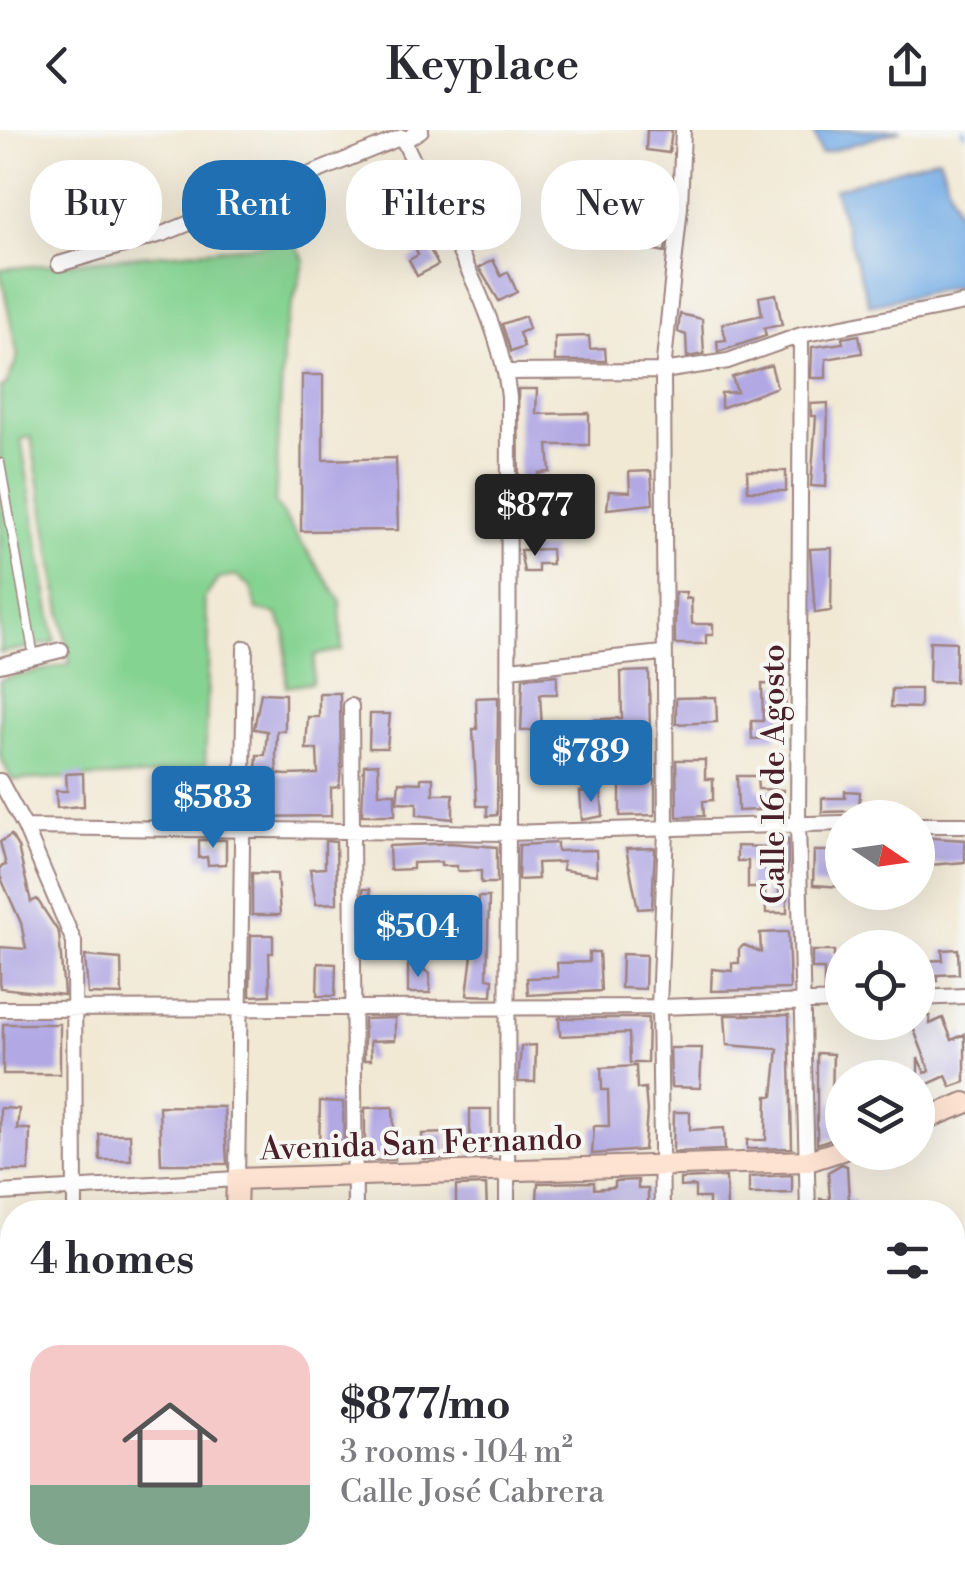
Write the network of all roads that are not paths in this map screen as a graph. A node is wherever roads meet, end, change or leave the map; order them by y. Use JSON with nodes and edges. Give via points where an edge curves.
{"nodes":[{"id":1,"x":422,"y":130,"type":"edge"},
{"id":2,"x":683,"y":130,"type":"edge"},
{"id":3,"x":401,"y":136,"type":"edge"},
{"id":4,"x":59,"y":264,"type":"dead end"},
{"id":5,"x":965,"y":303,"type":"edge"},
{"id":6,"x":802,"y":336,"type":"junction"},
{"id":7,"x":663,"y":370,"type":"junction"},
{"id":8,"x":506,"y":372,"type":"junction"},
{"id":9,"x":0,"y":463,"type":"edge"},
{"id":10,"x":245,"y":648,"type":"dead end"},
{"id":11,"x":61,"y":650,"type":"dead end"},
{"id":12,"x":662,"y":653,"type":"junction"},
{"id":13,"x":34,"y":658,"type":"junction"},
{"id":14,"x":0,"y":665,"type":"edge"},
{"id":15,"x":509,"y":668,"type":"junction"},
{"id":16,"x":350,"y":706,"type":"dead end"},
{"id":17,"x":0,"y":781,"type":"edge"},
{"id":18,"x":798,"y":822,"type":"junction"},
{"id":19,"x":825,"y":823,"type":"edge"},
{"id":20,"x":935,"y":824,"type":"edge"},
{"id":21,"x":965,"y":825,"type":"edge"},
{"id":22,"x":25,"y":826,"type":"junction"},
{"id":23,"x":666,"y":830,"type":"junction"},
{"id":24,"x":245,"y":831,"type":"junction"},
{"id":25,"x":352,"y":833,"type":"junction"},
{"id":26,"x":507,"y":834,"type":"junction"},
{"id":27,"x":965,"y":996,"type":"edge"},
{"id":28,"x":935,"y":997,"type":"edge"},
{"id":29,"x":825,"y":1001,"type":"edge"},
{"id":30,"x":805,"y":1002,"type":"junction"},
{"id":31,"x":355,"y":1006,"type":"junction"},
{"id":32,"x":504,"y":1006,"type":"junction"},
{"id":33,"x":660,"y":1007,"type":"junction"},
{"id":34,"x":238,"y":1008,"type":"junction"},
{"id":35,"x":0,"y":1009,"type":"edge"},
{"id":36,"x":76,"y":1009,"type":"junction"},
{"id":37,"x":965,"y":1103,"type":"edge"},
{"id":38,"x":935,"y":1115,"type":"edge"},
{"id":39,"x":825,"y":1156,"type":"edge"},
{"id":40,"x":808,"y":1161,"type":"junction"},
{"id":41,"x":661,"y":1165,"type":"junction"},
{"id":42,"x":508,"y":1170,"type":"junction"},
{"id":43,"x":355,"y":1174,"type":"junction"},
{"id":44,"x":237,"y":1180,"type":"junction"},
{"id":45,"x":76,"y":1190,"type":"junction"},
{"id":46,"x":0,"y":1193,"type":"edge"},
{"id":47,"x":76,"y":1200,"type":"edge"},
{"id":48,"x":236,"y":1200,"type":"edge"},
{"id":49,"x":355,"y":1200,"type":"edge"},
{"id":50,"x":507,"y":1200,"type":"edge"},
{"id":51,"x":662,"y":1200,"type":"edge"},
{"id":52,"x":808,"y":1200,"type":"edge"}],
"edges":[{"from":1,"to":3,"type":"street"},
{"from":2,"to":7,"type":"street"},
{"from":3,"to":4,"type":"street","via":[[164,233]]},
{"from":3,"to":8,"type":"street","via":[[480,296]]},
{"from":5,"to":6,"type":"street"},
{"from":6,"to":7,"type":"street","via":[[728,361]]},
{"from":6,"to":18,"type":"street","name":"Calle 16 de Agosto"},
{"from":7,"to":8,"type":"street"},
{"from":7,"to":12,"type":"street"},
{"from":8,"to":15,"type":"street"},
{"from":9,"to":13,"type":"lane"},
{"from":10,"to":24,"type":"street"},
{"from":11,"to":13,"type":"street"},
{"from":12,"to":15,"type":"street"},
{"from":12,"to":23,"type":"street"},
{"from":13,"to":14,"type":"street"},
{"from":15,"to":26,"type":"street"},
{"from":16,"to":25,"type":"street"},
{"from":17,"to":22,"type":"street"},
{"from":18,"to":19,"type":"street"},
{"from":18,"to":23,"type":"street"},
{"from":18,"to":30,"type":"street","name":"Calle 16 de Agosto"},
{"from":20,"to":21,"type":"street"},
{"from":22,"to":24,"type":"street"},
{"from":22,"to":36,"type":"street","via":[[74,942]]},
{"from":23,"to":26,"type":"street"},
{"from":23,"to":33,"type":"street"},
{"from":24,"to":25,"type":"street"},
{"from":24,"to":34,"type":"street"},
{"from":25,"to":26,"type":"street"},
{"from":25,"to":31,"type":"street"},
{"from":26,"to":32,"type":"street"},
{"from":27,"to":28,"type":"street"},
{"from":29,"to":30,"type":"street"},
{"from":30,"to":33,"type":"street"},
{"from":30,"to":40,"type":"street","name":"Calle 16 de Agosto"},
{"from":31,"to":32,"type":"street"},
{"from":31,"to":34,"type":"street"},
{"from":31,"to":43,"type":"street"},
{"from":32,"to":33,"type":"street"},
{"from":32,"to":42,"type":"street"},
{"from":33,"to":41,"type":"street"},
{"from":34,"to":36,"type":"street"},
{"from":34,"to":44,"type":"street"},
{"from":35,"to":36,"type":"street"},
{"from":36,"to":45,"type":"street"},
{"from":37,"to":38,"type":"street"},
{"from":39,"to":40,"type":"street","name":"Avenida San Fernando"},
{"from":40,"to":41,"type":"street","name":"Avenida San Fernando"},
{"from":40,"to":52,"type":"street","name":"Calle 16 de Agosto"},
{"from":41,"to":42,"type":"street","name":"Avenida San Fernando"},
{"from":41,"to":51,"type":"street"},
{"from":42,"to":43,"type":"street","name":"Avenida San Fernando"},
{"from":42,"to":50,"type":"street"},
{"from":43,"to":44,"type":"street","name":"Avenida San Fernando"},
{"from":43,"to":49,"type":"street"},
{"from":44,"to":45,"type":"street","name":"Avenida San Fernando"},
{"from":44,"to":48,"type":"street"},
{"from":45,"to":46,"type":"street","name":"Avenida San Fernando"},
{"from":45,"to":47,"type":"street"}]}
